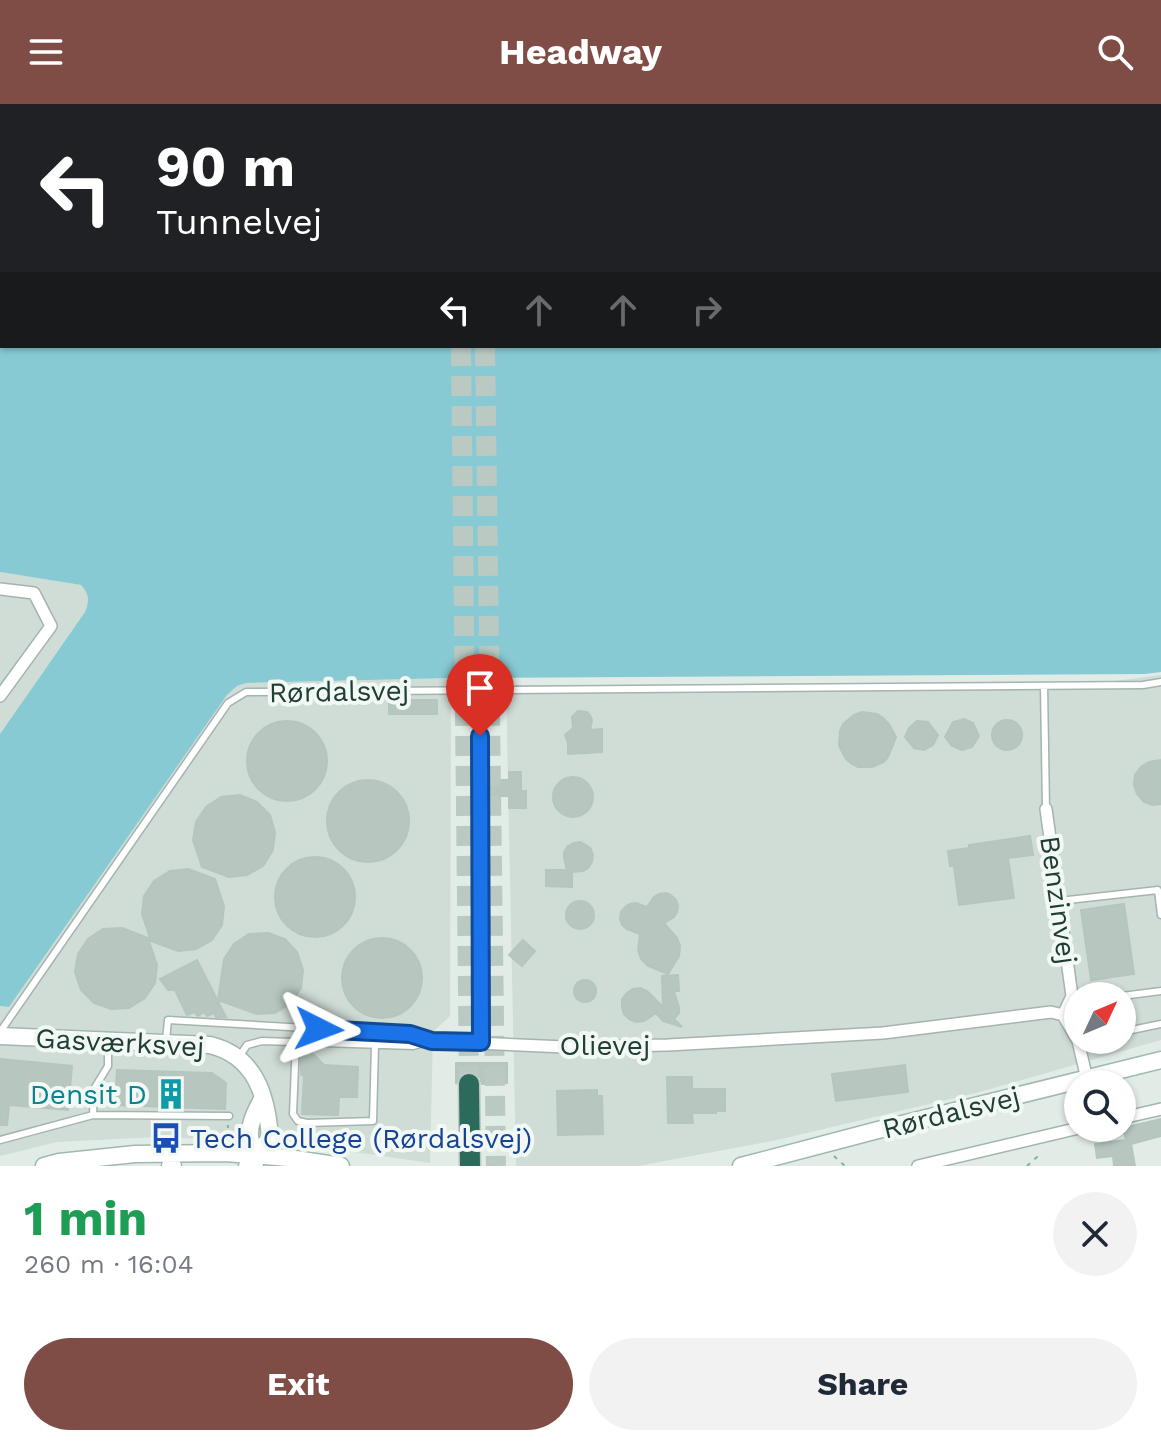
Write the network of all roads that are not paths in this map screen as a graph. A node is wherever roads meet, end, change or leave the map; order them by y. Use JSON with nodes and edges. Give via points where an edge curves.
{"nodes":[{"id":1,"x":0,"y":589,"type":"edge"},
{"id":2,"x":1161,"y":682,"type":"edge"},
{"id":3,"x":1044,"y":686,"type":"junction"},
{"id":4,"x":0,"y":696,"type":"edge"},
{"id":5,"x":480,"y":736,"type":"dead end"},
{"id":6,"x":1046,"y":809,"type":"joint"},
{"id":7,"x":1159,"y":890,"type":"edge"},
{"id":8,"x":1059,"y":901,"type":"junction"},
{"id":9,"x":1161,"y":915,"type":"edge"},
{"id":10,"x":1161,"y":991,"type":"edge"},
{"id":11,"x":1136,"y":994,"type":"edge"},
{"id":12,"x":1063,"y":1015,"type":"joint"},
{"id":13,"x":1161,"y":1024,"type":"edge"},
{"id":14,"x":1136,"y":1029,"type":"edge"},
{"id":15,"x":0,"y":1034,"type":"edge"},
{"id":16,"x":108,"y":1041,"type":"junction"},
{"id":17,"x":296,"y":1041,"type":"junction"},
{"id":18,"x":432,"y":1041,"type":"junction"},
{"id":19,"x":481,"y":1042,"type":"junction"},
{"id":20,"x":166,"y":1043,"type":"junction"},
{"id":21,"x":375,"y":1045,"type":"junction"},
{"id":22,"x":238,"y":1057,"type":"junction"},
{"id":23,"x":1161,"y":1060,"type":"edge"},
{"id":24,"x":1122,"y":1070,"type":"edge"},
{"id":25,"x":469,"y":1084,"type":"tunnel mouth"},
{"id":26,"x":1064,"y":1085,"type":"edge"},
{"id":27,"x":1161,"y":1109,"type":"edge"},
{"id":28,"x":93,"y":1115,"type":"junction"},
{"id":29,"x":1136,"y":1115,"type":"edge"},
{"id":30,"x":229,"y":1116,"type":"dead end"},
{"id":31,"x":1064,"y":1131,"type":"edge"},
{"id":32,"x":0,"y":1140,"type":"edge"},
{"id":33,"x":253,"y":1163,"type":"edge"},
{"id":34,"x":44,"y":1166,"type":"edge"},
{"id":35,"x":341,"y":1166,"type":"edge"},
{"id":36,"x":470,"y":1166,"type":"edge"},
{"id":37,"x":741,"y":1166,"type":"edge"},
{"id":38,"x":918,"y":1166,"type":"edge"}],
"edges":[{"from":1,"to":4,"type":"street","via":[[34,593],[51,626]]},
{"from":2,"to":3,"type":"lane","name":"Rørdalsvej"},
{"from":3,"to":6,"type":"lane"},
{"from":3,"to":15,"type":"lane","name":"Rørdalsvej","via":[[246,692],[228,703]]},
{"from":5,"to":19,"type":"street"},
{"from":6,"to":8,"type":"street","name":"Benzinvej"},
{"from":7,"to":8,"type":"lane"},
{"from":7,"to":9,"type":"lane"},
{"from":8,"to":12,"type":"street","name":"Benzinvej","via":[[1072,996]]},
{"from":10,"to":11,"type":"lane"},
{"from":12,"to":19,"type":"street","name":"Olievej","via":[[1051,1012],[883,1033],[668,1045]]},
{"from":13,"to":14,"type":"lane"},
{"from":15,"to":16,"type":"street","name":"Gasværksvej"},
{"from":16,"to":20,"type":"street","name":"Gasværksvej"},
{"from":16,"to":28,"type":"lane","via":[[108,1066],[94,1089]]},
{"from":17,"to":21,"type":"lane"},
{"from":17,"to":21,"type":"lane","via":[[293,1114],[307,1123],[373,1121]]},
{"from":17,"to":22,"type":"lane","via":[[247,1045]]},
{"from":18,"to":19,"type":"street","name":"Olievej"},
{"from":18,"to":20,"type":"lane","name":"Olievej","via":[[410,1034],[168,1020]]},
{"from":18,"to":21,"type":"lane"},
{"from":20,"to":22,"type":"street","name":"Gasværksvej","via":[[210,1045]]},
{"from":22,"to":33,"type":"street","name":"Gasværksvej","via":[[255,1077],[269,1122],[270,1138]]},
{"from":23,"to":24,"type":"street","name":"Rørdalsvej"},
{"from":25,"to":36,"type":"highway"},
{"from":26,"to":37,"type":"street","name":"Rørdalsvej"},
{"from":27,"to":29,"type":"street"},
{"from":28,"to":30,"type":"lane"},
{"from":28,"to":32,"type":"lane"},
{"from":31,"to":38,"type":"street"},
{"from":33,"to":34,"type":"street","via":[[225,1153],[135,1154]]},
{"from":33,"to":35,"type":"street","via":[[289,1158]]}]}
